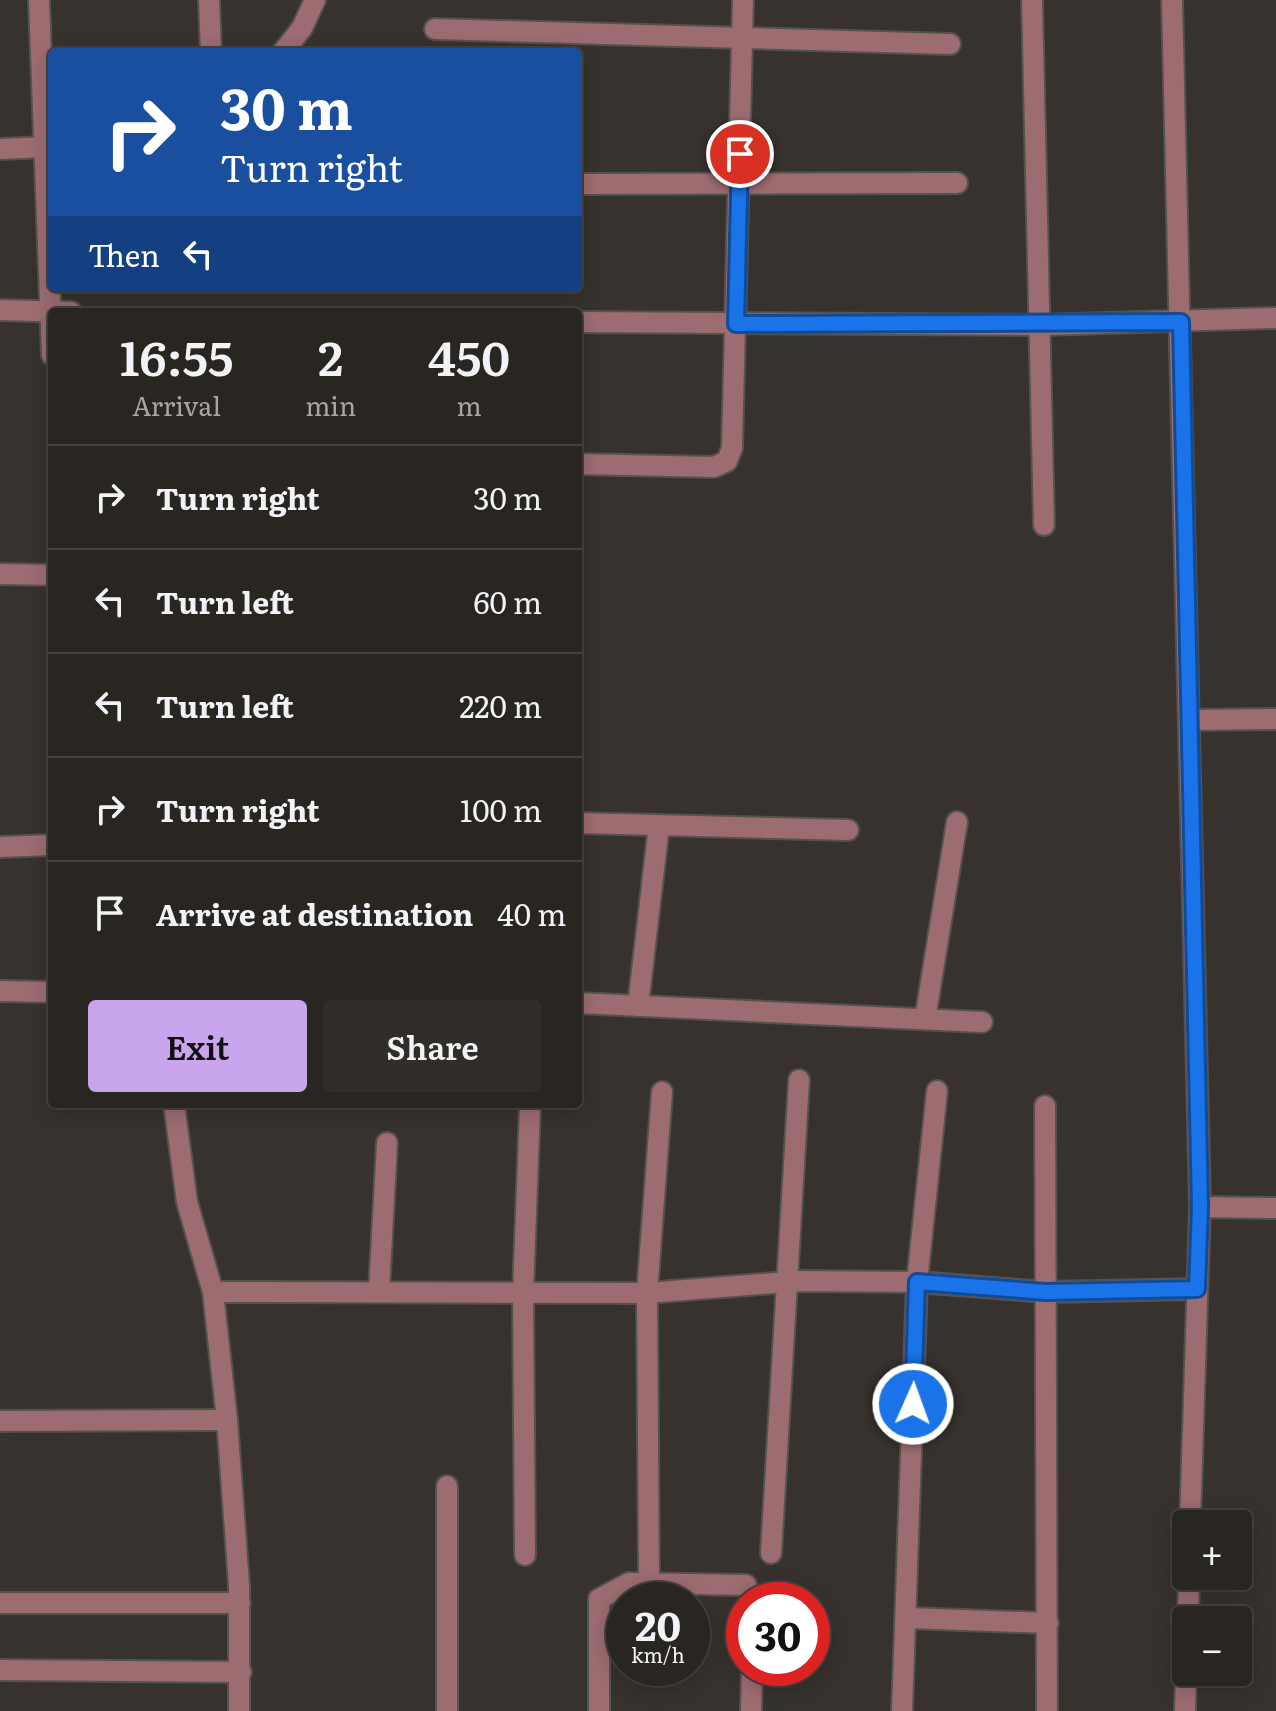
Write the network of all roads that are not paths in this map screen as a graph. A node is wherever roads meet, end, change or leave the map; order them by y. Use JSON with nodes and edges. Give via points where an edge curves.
{"nodes":[{"id":1,"x":39,"y":0,"type":"edge"},
{"id":2,"x":209,"y":0,"type":"edge"},
{"id":3,"x":315,"y":0,"type":"edge"},
{"id":4,"x":743,"y":0,"type":"edge"},
{"id":5,"x":1032,"y":0,"type":"edge"},
{"id":6,"x":1172,"y":0,"type":"edge"},
{"id":7,"x":435,"y":29,"type":"dead end"},
{"id":8,"x":743,"y":40,"type":"junction"},
{"id":9,"x":950,"y":44,"type":"dead end"},
{"id":10,"x":211,"y":48,"type":"edge"},
{"id":11,"x":286,"y":48,"type":"edge"},
{"id":12,"x":46,"y":147,"type":"junction"},
{"id":13,"x":0,"y":149,"type":"edge"},
{"id":14,"x":48,"y":168,"type":"edge"},
{"id":15,"x":739,"y":183,"type":"junction"},
{"id":16,"x":957,"y":183,"type":"dead end"},
{"id":17,"x":582,"y":184,"type":"edge"},
{"id":18,"x":0,"y":310,"type":"edge"},
{"id":19,"x":48,"y":312,"type":"edge"},
{"id":20,"x":1276,"y":318,"type":"edge"},
{"id":21,"x":582,"y":322,"type":"edge"},
{"id":22,"x":1181,"y":322,"type":"junction"},
{"id":23,"x":736,"y":324,"type":"junction"},
{"id":24,"x":1041,"y":325,"type":"junction"},
{"id":25,"x":582,"y":464,"type":"edge"},
{"id":26,"x":1044,"y":525,"type":"dead end"},
{"id":27,"x":0,"y":574,"type":"edge"},
{"id":28,"x":48,"y":575,"type":"edge"},
{"id":29,"x":1276,"y":719,"type":"edge"},
{"id":30,"x":1191,"y":720,"type":"junction"},
{"id":31,"x":957,"y":822,"type":"dead end"},
{"id":32,"x":582,"y":823,"type":"edge"},
{"id":33,"x":659,"y":825,"type":"junction"},
{"id":34,"x":848,"y":830,"type":"dead end"},
{"id":35,"x":48,"y":845,"type":"edge"},
{"id":36,"x":0,"y":847,"type":"edge"},
{"id":37,"x":0,"y":991,"type":"edge"},
{"id":38,"x":48,"y":992,"type":"edge"},
{"id":39,"x":582,"y":1003,"type":"edge"},
{"id":40,"x":638,"y":1006,"type":"junction"},
{"id":41,"x":925,"y":1019,"type":"junction"},
{"id":42,"x":982,"y":1022,"type":"dead end"},
{"id":43,"x":799,"y":1080,"type":"dead end"},
{"id":44,"x":937,"y":1091,"type":"dead end"},
{"id":45,"x":662,"y":1092,"type":"dead end"},
{"id":46,"x":1045,"y":1106,"type":"dead end"},
{"id":47,"x":175,"y":1108,"type":"edge"},
{"id":48,"x":530,"y":1108,"type":"edge"},
{"id":49,"x":387,"y":1143,"type":"dead end"},
{"id":50,"x":1200,"y":1207,"type":"junction"},
{"id":51,"x":1276,"y":1208,"type":"edge"},
{"id":52,"x":785,"y":1281,"type":"junction"},
{"id":53,"x":917,"y":1282,"type":"junction"},
{"id":54,"x":1197,"y":1289,"type":"junction"},
{"id":55,"x":379,"y":1291,"type":"junction"},
{"id":56,"x":213,"y":1292,"type":"junction"},
{"id":57,"x":1046,"y":1292,"type":"junction"},
{"id":58,"x":523,"y":1293,"type":"junction"},
{"id":59,"x":647,"y":1293,"type":"junction"},
{"id":60,"x":227,"y":1420,"type":"junction"},
{"id":61,"x":0,"y":1421,"type":"edge"},
{"id":62,"x":447,"y":1486,"type":"dead end"},
{"id":63,"x":1190,"y":1510,"type":"edge"},
{"id":64,"x":771,"y":1553,"type":"dead end"},
{"id":65,"x":525,"y":1555,"type":"dead end"},
{"id":66,"x":649,"y":1582,"type":"edge"},
{"id":67,"x":606,"y":1595,"type":"edge"},
{"id":68,"x":0,"y":1603,"type":"edge"},
{"id":69,"x":240,"y":1603,"type":"junction"},
{"id":70,"x":907,"y":1618,"type":"junction"},
{"id":71,"x":1048,"y":1623,"type":"junction"},
{"id":72,"x":0,"y":1670,"type":"edge"},
{"id":73,"x":241,"y":1672,"type":"junction"},
{"id":74,"x":752,"y":1686,"type":"edge"},
{"id":75,"x":1186,"y":1686,"type":"edge"},
{"id":76,"x":239,"y":1711,"type":"edge"},
{"id":77,"x":447,"y":1711,"type":"edge"},
{"id":78,"x":599,"y":1711,"type":"edge"},
{"id":79,"x":751,"y":1711,"type":"edge"},
{"id":80,"x":902,"y":1711,"type":"edge"},
{"id":81,"x":1047,"y":1711,"type":"edge"},
{"id":82,"x":1185,"y":1711,"type":"edge"}],
"edges":[{"from":1,"to":12,"type":"street"},
{"from":2,"to":10,"type":"street"},
{"from":3,"to":11,"type":"street"},
{"from":4,"to":8,"type":"street"},
{"from":5,"to":24,"type":"street"},
{"from":6,"to":22,"type":"street"},
{"from":7,"to":8,"type":"street"},
{"from":8,"to":9,"type":"street"},
{"from":8,"to":15,"type":"street"},
{"from":12,"to":13,"type":"street"},
{"from":12,"to":14,"type":"street"},
{"from":15,"to":16,"type":"street"},
{"from":15,"to":17,"type":"street"},
{"from":15,"to":23,"type":"street"},
{"from":18,"to":19,"type":"street"},
{"from":20,"to":22,"type":"street"},
{"from":21,"to":23,"type":"street"},
{"from":22,"to":24,"type":"street"},
{"from":22,"to":30,"type":"street"},
{"from":23,"to":24,"type":"street"},
{"from":23,"to":25,"type":"street","via":[[732,448],[727,461],[714,467]]},
{"from":24,"to":26,"type":"street"},
{"from":27,"to":28,"type":"street"},
{"from":29,"to":30,"type":"street"},
{"from":30,"to":50,"type":"street"},
{"from":31,"to":41,"type":"street"},
{"from":32,"to":33,"type":"street"},
{"from":33,"to":34,"type":"street"},
{"from":33,"to":40,"type":"street"},
{"from":35,"to":36,"type":"street"},
{"from":37,"to":38,"type":"street"},
{"from":39,"to":40,"type":"street"},
{"from":40,"to":41,"type":"street"},
{"from":41,"to":42,"type":"street"},
{"from":43,"to":52,"type":"street"},
{"from":44,"to":53,"type":"street"},
{"from":45,"to":59,"type":"street"},
{"from":46,"to":57,"type":"street"},
{"from":47,"to":56,"type":"street","via":[[187,1202]]},
{"from":48,"to":58,"type":"street"},
{"from":49,"to":55,"type":"street"},
{"from":50,"to":51,"type":"street"},
{"from":50,"to":54,"type":"street"},
{"from":52,"to":53,"type":"street"},
{"from":52,"to":59,"type":"street"},
{"from":52,"to":64,"type":"street"},
{"from":53,"to":57,"type":"street"},
{"from":53,"to":70,"type":"street"},
{"from":54,"to":57,"type":"street"},
{"from":54,"to":63,"type":"street"},
{"from":55,"to":56,"type":"street"},
{"from":55,"to":58,"type":"street"},
{"from":56,"to":60,"type":"street"},
{"from":57,"to":71,"type":"street"},
{"from":58,"to":59,"type":"street"},
{"from":58,"to":65,"type":"street"},
{"from":59,"to":66,"type":"street"},
{"from":60,"to":61,"type":"street"},
{"from":60,"to":69,"type":"street"},
{"from":62,"to":77,"type":"street"},
{"from":67,"to":78,"type":"street","via":[[599,1599]]},
{"from":68,"to":69,"type":"street"},
{"from":69,"to":73,"type":"street"},
{"from":70,"to":71,"type":"street"},
{"from":70,"to":80,"type":"street"},
{"from":71,"to":81,"type":"street"},
{"from":72,"to":73,"type":"street"},
{"from":73,"to":76,"type":"street"},
{"from":74,"to":79,"type":"street"},
{"from":75,"to":82,"type":"street"}]}
